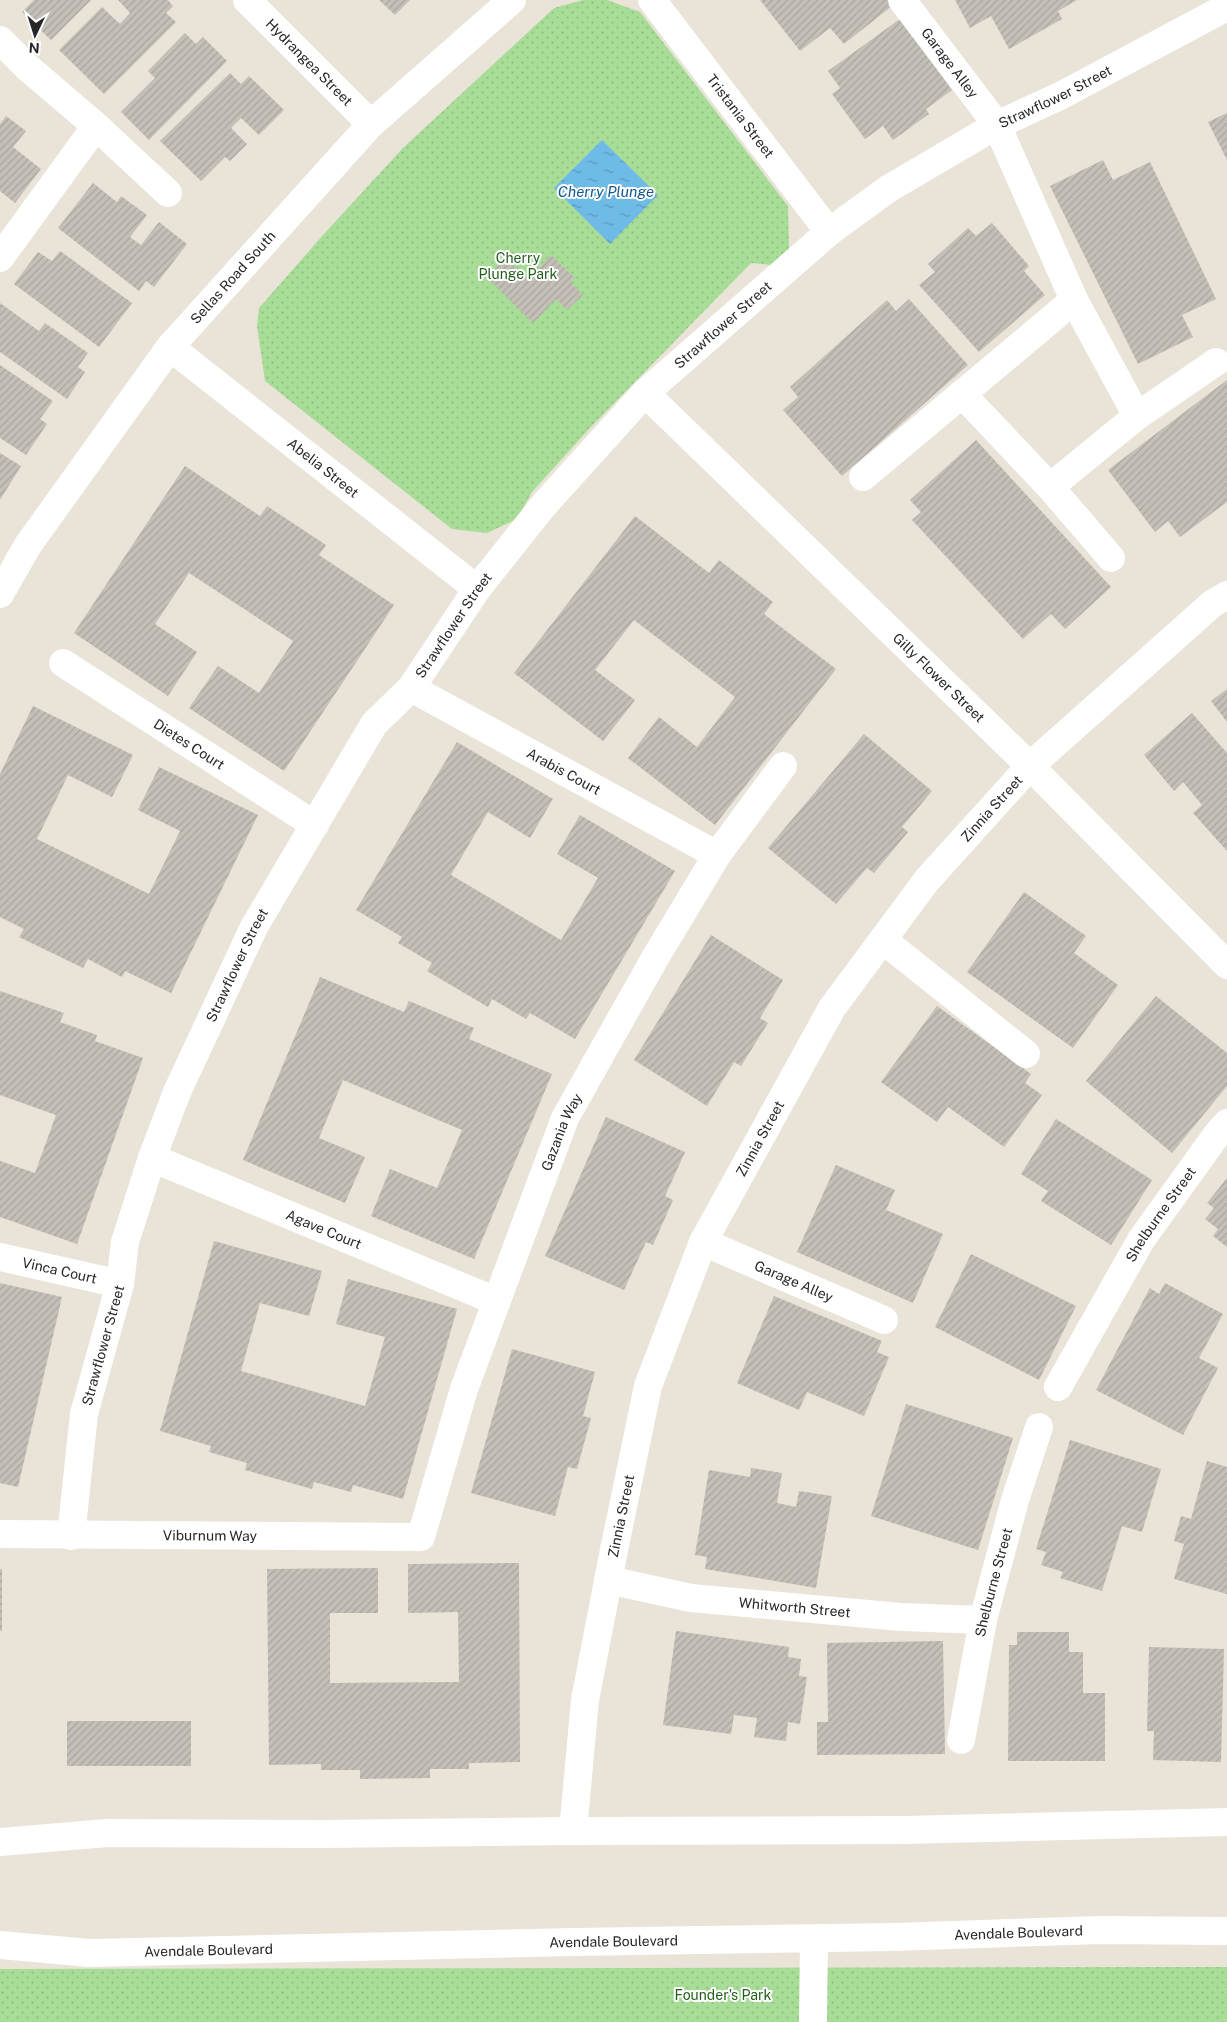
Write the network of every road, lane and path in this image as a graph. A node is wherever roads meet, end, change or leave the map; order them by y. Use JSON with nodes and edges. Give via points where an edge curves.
{"nodes":[{"id":1,"x":247,"y":0,"type":"edge"},
{"id":2,"x":512,"y":0,"type":"edge"},
{"id":3,"x":652,"y":0,"type":"edge"},
{"id":4,"x":902,"y":0,"type":"edge"},
{"id":5,"x":1227,"y":7,"type":"edge"},
{"id":6,"x":0,"y":40,"type":"edge"},
{"id":7,"x":371,"y":124,"type":"junction"},
{"id":8,"x":997,"y":125,"type":"junction"},
{"id":9,"x":96,"y":126,"type":"junction"},
{"id":10,"x":168,"y":194,"type":"dead end"},
{"id":11,"x":829,"y":232,"type":"junction"},
{"id":12,"x":0,"y":258,"type":"edge"},
{"id":13,"x":1074,"y":300,"type":"junction"},
{"id":14,"x":170,"y":347,"type":"junction"},
{"id":15,"x":1216,"y":362,"type":"dead end"},
{"id":16,"x":645,"y":393,"type":"junction"},
{"id":17,"x":962,"y":394,"type":"junction"},
{"id":18,"x":1137,"y":416,"type":"junction"},
{"id":19,"x":863,"y":477,"type":"dead end"},
{"id":20,"x":1050,"y":487,"type":"junction"},
{"id":21,"x":1111,"y":558,"type":"dead end"},
{"id":22,"x":477,"y":589,"type":"junction"},
{"id":23,"x":0,"y":594,"type":"edge"},
{"id":24,"x":1227,"y":595,"type":"edge"},
{"id":25,"x":63,"y":663,"type":"dead end"},
{"id":26,"x":411,"y":688,"type":"junction"},
{"id":27,"x":783,"y":766,"type":"dead end"},
{"id":28,"x":1030,"y":766,"type":"junction"},
{"id":29,"x":315,"y":825,"type":"junction"},
{"id":30,"x":718,"y":855,"type":"junction"},
{"id":31,"x":883,"y":940,"type":"junction"},
{"id":32,"x":1227,"y":965,"type":"edge"},
{"id":33,"x":1026,"y":1054,"type":"dead end"},
{"id":34,"x":1227,"y":1123,"type":"edge"},
{"id":35,"x":152,"y":1158,"type":"junction"},
{"id":36,"x":703,"y":1242,"type":"junction"},
{"id":37,"x":0,"y":1257,"type":"edge"},
{"id":38,"x":120,"y":1284,"type":"junction"},
{"id":39,"x":496,"y":1300,"type":"junction"},
{"id":40,"x":884,"y":1320,"type":"dead end"},
{"id":41,"x":1058,"y":1388,"type":"dead end"},
{"id":42,"x":1039,"y":1427,"type":"dead end"},
{"id":43,"x":0,"y":1534,"type":"edge"},
{"id":44,"x":71,"y":1536,"type":"junction"},
{"id":45,"x":421,"y":1537,"type":"joint"},
{"id":46,"x":608,"y":1580,"type":"junction"},
{"id":47,"x":983,"y":1620,"type":"junction"},
{"id":48,"x":961,"y":1740,"type":"dead end"},
{"id":49,"x":1227,"y":1822,"type":"edge"},
{"id":50,"x":573,"y":1831,"type":"junction"},
{"id":51,"x":0,"y":1842,"type":"edge"},
{"id":52,"x":1227,"y":1932,"type":"edge"},
{"id":53,"x":814,"y":1939,"type":"junction"},
{"id":54,"x":0,"y":1945,"type":"edge"},
{"id":55,"x":814,"y":2022,"type":"edge"}],
"edges":[{"from":1,"to":7,"type":"street","name":"Hydrangea Street"},
{"from":2,"to":7,"type":"street","name":"Sellas Road South"},
{"from":3,"to":11,"type":"street","name":"Tristania Street"},
{"from":4,"to":8,"type":"street","name":"Garage Alley"},
{"from":5,"to":8,"type":"street","name":"Strawflower Street","via":[[1060,96]]},
{"from":6,"to":9,"type":"street","via":[[27,68]]},
{"from":7,"to":14,"type":"street","name":"Sellas Road South"},
{"from":8,"to":11,"type":"street","name":"Strawflower Street","via":[[888,189]]},
{"from":8,"to":13,"type":"street","name":"Garage Alley"},
{"from":9,"to":10,"type":"street"},
{"from":9,"to":12,"type":"street"},
{"from":11,"to":16,"type":"street","name":"Strawflower Street"},
{"from":13,"to":17,"type":"street"},
{"from":13,"to":18,"type":"street","name":"Garage Alley"},
{"from":14,"to":22,"type":"street","name":"Abelia Street"},
{"from":14,"to":23,"type":"street","name":"Sellas Road South","via":[[28,545]]},
{"from":15,"to":18,"type":"street"},
{"from":16,"to":22,"type":"street","name":"Strawflower Street","via":[[543,506]]},
{"from":16,"to":28,"type":"street","name":"Gilly Flower Street"},
{"from":17,"to":19,"type":"street"},
{"from":17,"to":20,"type":"street"},
{"from":18,"to":20,"type":"street"},
{"from":20,"to":21,"type":"street"},
{"from":22,"to":26,"type":"street","name":"Strawflower Street"},
{"from":24,"to":28,"type":"street","name":"Zinnia Street","via":[[1212,604]]},
{"from":25,"to":29,"type":"street","name":"Dietes Court"},
{"from":26,"to":29,"type":"street","name":"Strawflower Street","via":[[374,724]]},
{"from":26,"to":30,"type":"street","name":"Arabis Court"},
{"from":27,"to":30,"type":"street","name":"Gazania Way"},
{"from":28,"to":31,"type":"street","name":"Zinnia Street","via":[[927,880]]},
{"from":28,"to":32,"type":"street","name":"Gilly Flower Street"},
{"from":29,"to":35,"type":"street","name":"Strawflower Street","via":[[254,927],[177,1092]]},
{"from":30,"to":39,"type":"street","name":"Gazania Way","via":[[654,958],[565,1118]]},
{"from":31,"to":33,"type":"street"},
{"from":31,"to":36,"type":"street","name":"Zinnia Street","via":[[832,1008]]},
{"from":34,"to":41,"type":"street","name":"Shelburne Street","via":[[1142,1240]]},
{"from":35,"to":38,"type":"street","name":"Strawflower Street","via":[[125,1242]]},
{"from":35,"to":39,"type":"street","name":"Agave Court"},
{"from":36,"to":40,"type":"street","name":"Garage Alley"},
{"from":36,"to":46,"type":"street","name":"Zinnia Street","via":[[648,1386]]},
{"from":37,"to":38,"type":"street","name":"Vinca Court"},
{"from":38,"to":44,"type":"street","name":"Strawflower Street","via":[[84,1414]]},
{"from":39,"to":45,"type":"street","name":"Gazania Way","via":[[464,1389]]},
{"from":42,"to":47,"type":"street","name":"Shelburne Street","via":[[1015,1500]]},
{"from":43,"to":44,"type":"street","name":"Viburnum Way"},
{"from":44,"to":45,"type":"street","name":"Viburnum Way"},
{"from":46,"to":47,"type":"street","name":"Whitworth Street","via":[[691,1598],[901,1617]]},
{"from":46,"to":50,"type":"street","name":"Zinnia Street","via":[[585,1700]]},
{"from":47,"to":48,"type":"street","name":"Shelburne Street"},
{"from":49,"to":50,"type":"street","via":[[904,1830]]},
{"from":50,"to":51,"type":"street","via":[[107,1833]]},
{"from":52,"to":53,"type":"street","name":"Avendale Boulevard","via":[[1100,1930]]},
{"from":53,"to":54,"type":"street","name":"Avendale Boulevard","via":[[89,1953]]},
{"from":53,"to":55,"type":"street"}]}
